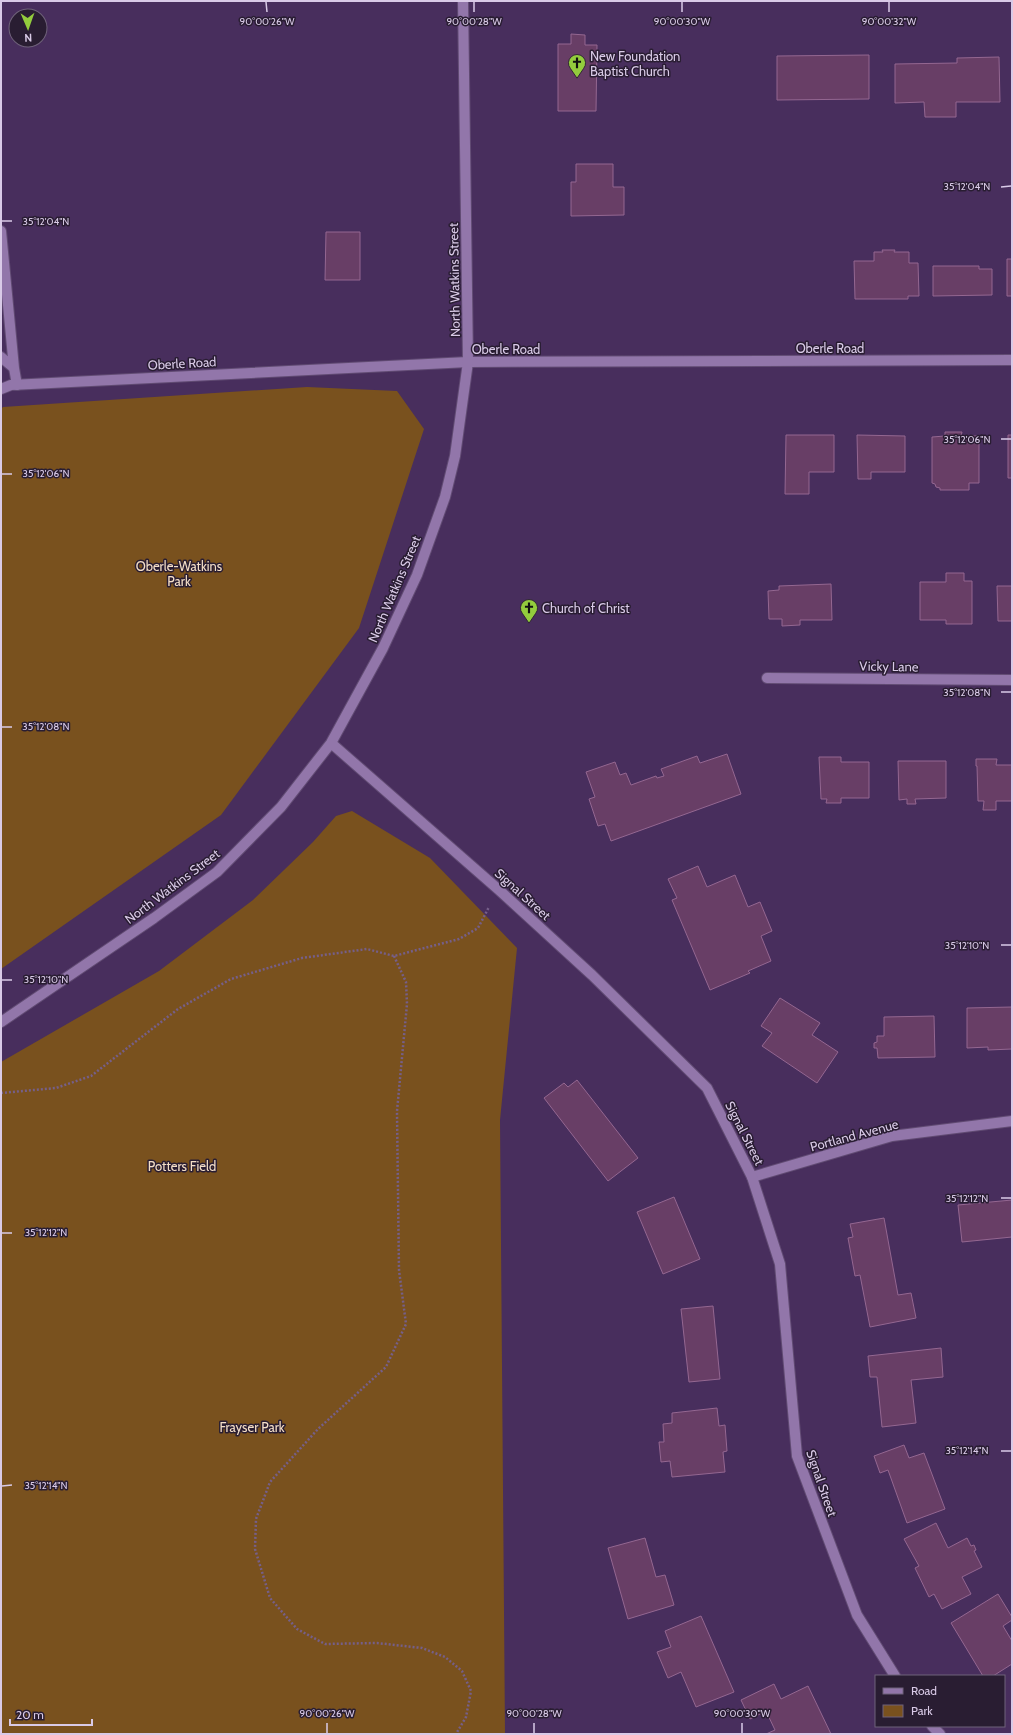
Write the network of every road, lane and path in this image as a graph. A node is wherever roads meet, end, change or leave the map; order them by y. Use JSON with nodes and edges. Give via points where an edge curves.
{"nodes":[{"id":1,"x":463,"y":1,"type":"edge"},
{"id":2,"x":1,"y":231,"type":"edge"},
{"id":3,"x":3,"y":266,"type":"edge"},
{"id":4,"x":1,"y":357,"type":"edge"},
{"id":5,"x":1012,"y":360,"type":"edge"},
{"id":6,"x":468,"y":362,"type":"junction"},
{"id":7,"x":14,"y":368,"type":"junction"},
{"id":8,"x":17,"y":385,"type":"junction"},
{"id":9,"x":1,"y":389,"type":"edge"},
{"id":10,"x":767,"y":678,"type":"dead end"},
{"id":11,"x":1012,"y":680,"type":"edge"},
{"id":12,"x":331,"y":743,"type":"junction"},
{"id":13,"x":499,"y":890,"type":"junction"},
{"id":14,"x":394,"y":956,"type":"junction"},
{"id":15,"x":1,"y":1022,"type":"edge"},
{"id":16,"x":1,"y":1092,"type":"edge"},
{"id":17,"x":1012,"y":1121,"type":"edge"},
{"id":18,"x":752,"y":1176,"type":"junction"},
{"id":19,"x":894,"y":1675,"type":"edge"},
{"id":20,"x":456,"y":1734,"type":"edge"}],
"edges":[{"from":1,"to":6,"type":"street","name":"North Watkins Street"},
{"from":2,"to":3,"type":"street"},
{"from":3,"to":7,"type":"street"},
{"from":4,"to":7,"type":"street"},
{"from":5,"to":6,"type":"street","name":"Oberle Road"},
{"from":6,"to":8,"type":"street","name":"Oberle Road"},
{"from":6,"to":12,"type":"street","name":"North Watkins Street","via":[[455,456],[442,504],[417,575],[383,648]]},
{"from":7,"to":8,"type":"street"},
{"from":8,"to":9,"type":"street","name":"Oberle Road"},
{"from":10,"to":11,"type":"street","name":"Vicky Lane"},
{"from":12,"to":13,"type":"street","name":"Signal Street"},
{"from":12,"to":15,"type":"street","name":"North Watkins Street","via":[[281,808],[217,872]]},
{"from":13,"to":14,"type":"path","via":[[478,928],[459,939]]},
{"from":13,"to":18,"type":"street","name":"Signal Street","via":[[592,975],[707,1088]]},
{"from":14,"to":16,"type":"path","via":[[367,949],[302,958],[231,980],[178,1009],[91,1076],[56,1088]]},
{"from":14,"to":20,"type":"path","via":[[406,982],[407,1004],[397,1111],[399,1270],[406,1324],[386,1367],[318,1429],[270,1482],[256,1519],[255,1549],[270,1598],[297,1629],[325,1644],[377,1644],[422,1648],[445,1657],[462,1671],[471,1691],[466,1717]]},
{"from":17,"to":18,"type":"street","name":"Portland Avenue","via":[[892,1136]]},
{"from":18,"to":19,"type":"street","name":"Signal Street","via":[[780,1264],[797,1456],[856,1615]]}]}
